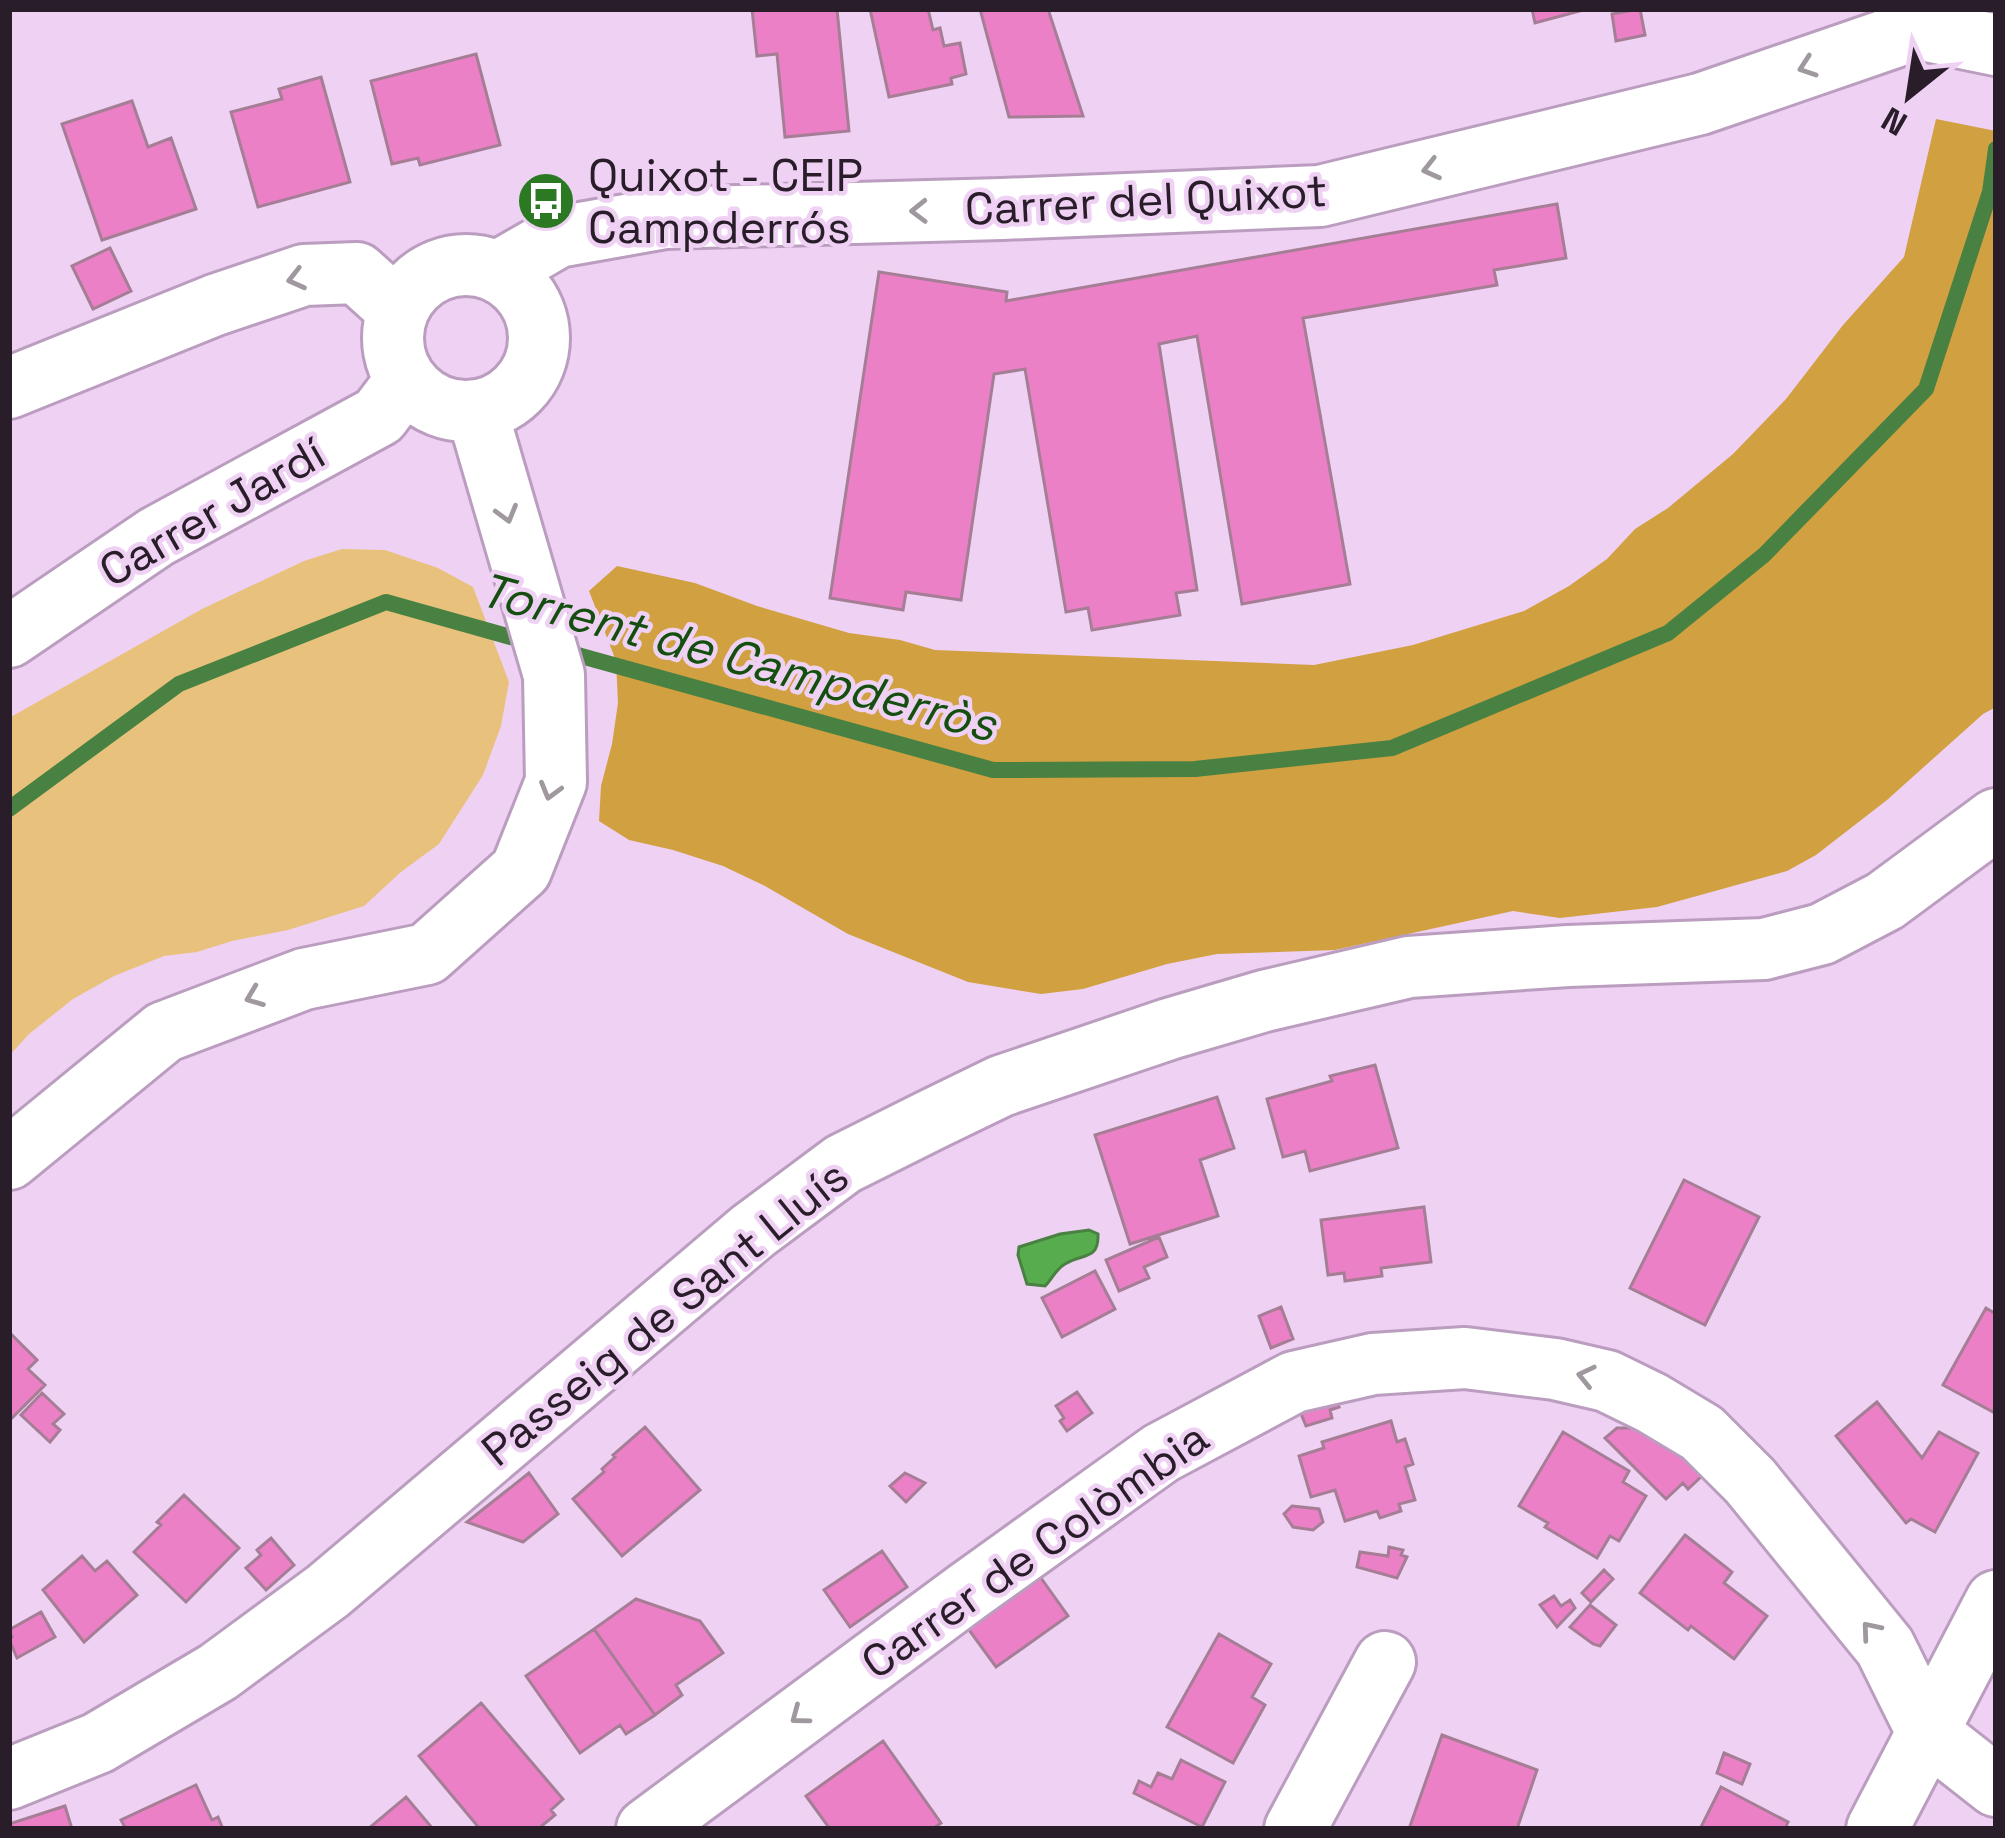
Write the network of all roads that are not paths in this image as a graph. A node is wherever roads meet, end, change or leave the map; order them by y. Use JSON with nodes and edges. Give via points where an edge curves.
{"nodes":[{"id":1,"x":1916,"y":19,"type":"edge"},
{"id":2,"x":1990,"y":44,"type":"edge"},
{"id":3,"x":499,"y":272,"type":"junction"},
{"id":4,"x":398,"y":310,"type":"junction"},
{"id":5,"x":406,"y":380,"type":"junction"},
{"id":6,"x":9,"y":388,"type":"edge"},
{"id":7,"x":477,"y":411,"type":"junction"},
{"id":8,"x":9,"y":637,"type":"edge"},
{"id":9,"x":1996,"y":819,"type":"edge"},
{"id":10,"x":9,"y":1159,"type":"edge"},
{"id":11,"x":1996,"y":1601,"type":"edge"},
{"id":12,"x":1385,"y":1662,"type":"dead end"},
{"id":13,"x":1927,"y":1732,"type":"junction"},
{"id":14,"x":9,"y":1779,"type":"edge"},
{"id":15,"x":1996,"y":1786,"type":"edge"},
{"id":16,"x":647,"y":1829,"type":"edge"},
{"id":17,"x":1295,"y":1829,"type":"edge"},
{"id":18,"x":1876,"y":1829,"type":"edge"}],
"edges":[{"from":1,"to":2,"type":"street","name":"Carrer del Quixot"},
{"from":1,"to":3,"type":"street","name":"Carrer del Quixot","one_way":true,"via":[[1700,104],[1320,196],[665,218],[558,237]]},
{"from":3,"to":4,"type":"street","via":[[448,267],[424,277]]},
{"from":3,"to":7,"type":"street","via":[[535,310],[541,341],[521,388]]},
{"from":4,"to":5,"type":"street","via":[[393,334]]},
{"from":4,"to":6,"type":"street","one_way":true,"via":[[357,273],[304,275]]},
{"from":5,"to":7,"type":"street","via":[[446,409]]},
{"from":5,"to":8,"type":"street","name":"Carrer Jardí","via":[[379,416],[156,537]]},
{"from":7,"to":10,"type":"street","one_way":true,"via":[[554,675],[556,782],[521,870],[427,954],[304,979],[164,1031]]},
{"from":9,"to":14,"type":"street","name":"Passeig de Sant Lluís","via":[[1885,902],[1822,934],[1764,949],[1408,967],[1264,1000],[1001,1086],[843,1164],[752,1232],[328,1591],[218,1672],[98,1743]]},
{"from":11,"to":13,"type":"street"},
{"from":12,"to":17,"type":"street"},
{"from":13,"to":15,"type":"street","name":"Carrer de Colòmbia"},
{"from":13,"to":16,"type":"street","name":"Carrer de Colòmbia","one_way":true,"via":[[1885,1647],[1702,1433],[1607,1381],[1556,1369],[1465,1358],[1373,1364],[1294,1382],[1161,1453]]},
{"from":13,"to":18,"type":"street"}]}
